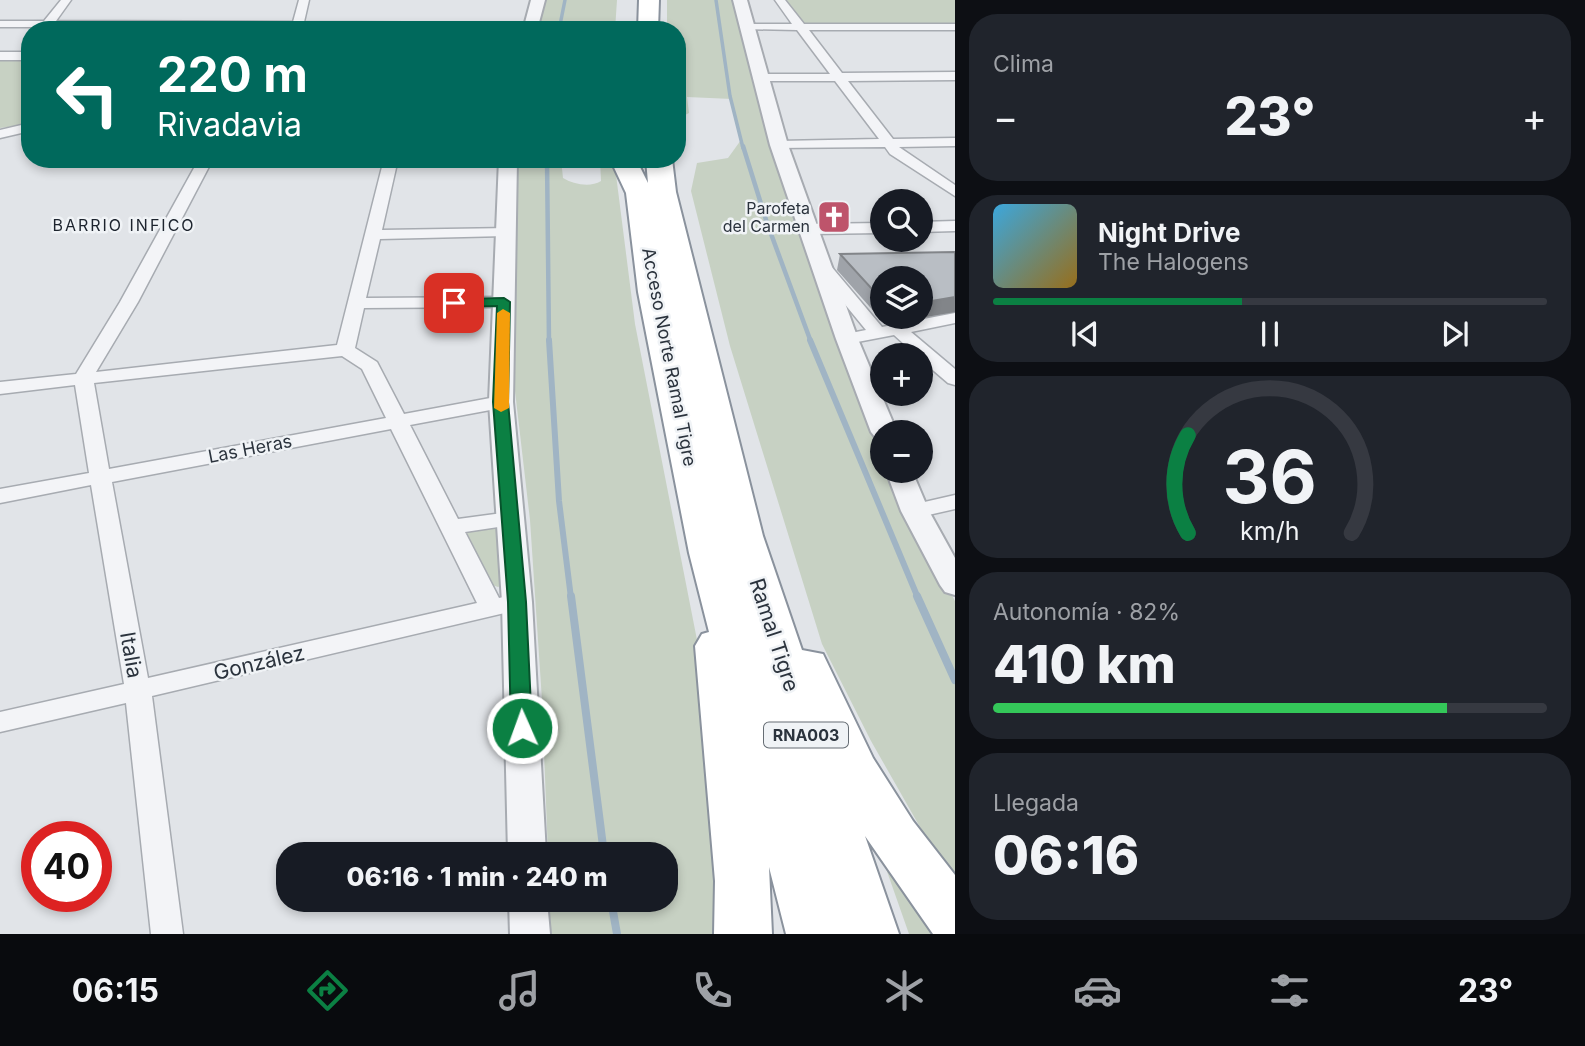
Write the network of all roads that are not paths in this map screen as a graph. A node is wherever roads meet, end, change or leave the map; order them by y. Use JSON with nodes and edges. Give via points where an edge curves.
{"nodes":[{"id":1,"x":66,"y":0,"type":"edge"},
{"id":2,"x":304,"y":0,"type":"edge"},
{"id":3,"x":538,"y":0,"type":"edge"},
{"id":4,"x":631,"y":0,"type":"edge"},
{"id":5,"x":649,"y":0,"type":"edge"},
{"id":6,"x":740,"y":0,"type":"edge"},
{"id":7,"x":780,"y":0,"type":"edge"},
{"id":8,"x":50,"y":21,"type":"edge"},
{"id":9,"x":299,"y":21,"type":"edge"},
{"id":10,"x":532,"y":21,"type":"edge"},
{"id":11,"x":630,"y":21,"type":"edge"},
{"id":12,"x":648,"y":21,"type":"edge"},
{"id":13,"x":0,"y":24,"type":"edge"},
{"id":14,"x":21,"y":25,"type":"edge"},
{"id":15,"x":746,"y":27,"type":"junction"},
{"id":16,"x":801,"y":27,"type":"junction"},
{"id":17,"x":955,"y":27,"type":"edge"},
{"id":18,"x":21,"y":54,"type":"edge"},
{"id":19,"x":0,"y":56,"type":"edge"},
{"id":20,"x":955,"y":76,"type":"edge"},
{"id":21,"x":838,"y":77,"type":"junction"},
{"id":22,"x":759,"y":78,"type":"junction"},
{"id":23,"x":21,"y":129,"type":"edge"},
{"id":24,"x":0,"y":134,"type":"edge"},
{"id":25,"x":955,"y":142,"type":"edge"},
{"id":26,"x":889,"y":143,"type":"junction"},
{"id":27,"x":779,"y":145,"type":"junction"},
{"id":28,"x":201,"y":168,"type":"edge"},
{"id":29,"x":389,"y":168,"type":"edge"},
{"id":30,"x":508,"y":168,"type":"edge"},
{"id":31,"x":666,"y":168,"type":"edge"},
{"id":32,"x":637,"y":174,"type":"edge"},
{"id":33,"x":955,"y":192,"type":"edge"},
{"id":34,"x":955,"y":226,"type":"edge"},
{"id":35,"x":933,"y":227,"type":"edge"},
{"id":36,"x":870,"y":228,"type":"edge"},
{"id":37,"x":809,"y":229,"type":"junction"},
{"id":38,"x":506,"y":231,"type":"junction"},
{"id":39,"x":371,"y":235,"type":"junction"},
{"id":40,"x":824,"y":269,"type":"junction"},
{"id":41,"x":504,"y":302,"type":"junction"},
{"id":42,"x":356,"y":303,"type":"junction"},
{"id":43,"x":955,"y":318,"type":"edge"},
{"id":44,"x":933,"y":322,"type":"edge"},
{"id":45,"x":897,"y":329,"type":"joint"},
{"id":46,"x":878,"y":333,"type":"junction"},
{"id":47,"x":847,"y":339,"type":"junction"},
{"id":48,"x":345,"y":350,"type":"junction"},
{"id":49,"x":83,"y":378,"type":"junction"},
{"id":50,"x":955,"y":379,"type":"edge"},
{"id":51,"x":0,"y":388,"type":"edge"},
{"id":52,"x":501,"y":402,"type":"junction"},
{"id":53,"x":879,"y":420,"type":"edge"},
{"id":54,"x":399,"y":421,"type":"junction"},
{"id":55,"x":99,"y":477,"type":"junction"},
{"id":56,"x":904,"y":483,"type":"edge"},
{"id":57,"x":0,"y":496,"type":"edge"},
{"id":58,"x":955,"y":502,"type":"edge"},
{"id":59,"x":915,"y":511,"type":"junction"},
{"id":60,"x":510,"y":519,"type":"junction"},
{"id":61,"x":452,"y":527,"type":"junction"},
{"id":62,"x":726,"y":544,"type":"junction"},
{"id":63,"x":955,"y":585,"type":"edge"},
{"id":64,"x":504,"y":605,"type":"junction"},
{"id":65,"x":138,"y":692,"type":"junction"},
{"id":66,"x":0,"y":722,"type":"edge"},
{"id":67,"x":526,"y":842,"type":"edge"},
{"id":68,"x":529,"y":912,"type":"edge"},
{"id":69,"x":955,"y":919,"type":"edge"},
{"id":70,"x":167,"y":934,"type":"edge"},
{"id":71,"x":530,"y":934,"type":"edge"},
{"id":72,"x":743,"y":934,"type":"edge"},
{"id":73,"x":815,"y":934,"type":"edge"},
{"id":74,"x":870,"y":934,"type":"edge"}],
"edges":[{"from":1,"to":8,"type":"street"},
{"from":2,"to":9,"type":"street"},
{"from":3,"to":10,"type":"street"},
{"from":4,"to":11,"type":"highway"},
{"from":5,"to":12,"type":"highway"},
{"from":6,"to":15,"type":"street"},
{"from":7,"to":16,"type":"street"},
{"from":13,"to":14,"type":"street"},
{"from":15,"to":16,"type":"street"},
{"from":15,"to":22,"type":"street"},
{"from":16,"to":17,"type":"street"},
{"from":16,"to":21,"type":"street"},
{"from":18,"to":19,"type":"street"},
{"from":20,"to":21,"type":"street"},
{"from":21,"to":22,"type":"street"},
{"from":21,"to":26,"type":"street"},
{"from":22,"to":27,"type":"street"},
{"from":23,"to":24,"type":"street"},
{"from":25,"to":26,"type":"street"},
{"from":26,"to":27,"type":"street"},
{"from":26,"to":33,"type":"street","via":[[906,161]]},
{"from":27,"to":37,"type":"street"},
{"from":28,"to":49,"type":"street"},
{"from":29,"to":39,"type":"street"},
{"from":30,"to":38,"type":"street"},
{"from":31,"to":62,"type":"highway","name":"Acceso Norte Ramal Tigre","number":"RNA003"},
{"from":32,"to":62,"type":"highway","name":"Acceso Norte Ramal Tigre","number":"RNA003","via":[[654,292]]},
{"from":34,"to":35,"type":"street"},
{"from":36,"to":37,"type":"street"},
{"from":37,"to":40,"type":"street"},
{"from":38,"to":39,"type":"street"},
{"from":38,"to":41,"type":"street"},
{"from":39,"to":42,"type":"street"},
{"from":40,"to":46,"type":"street"},
{"from":40,"to":47,"type":"street"},
{"from":41,"to":42,"type":"street"},
{"from":41,"to":52,"type":"street"},
{"from":42,"to":48,"type":"street"},
{"from":43,"to":44,"type":"street"},
{"from":45,"to":46,"type":"street"},
{"from":45,"to":50,"type":"street"},
{"from":46,"to":47,"type":"street"},
{"from":47,"to":53,"type":"street"},
{"from":48,"to":49,"type":"street"},
{"from":48,"to":54,"type":"street","via":[[370,366]]},
{"from":49,"to":51,"type":"street"},
{"from":49,"to":55,"type":"street","name":"Italia"},
{"from":52,"to":54,"type":"street","name":"Las Heras"},
{"from":52,"to":60,"type":"street"},
{"from":54,"to":55,"type":"street","name":"Las Heras"},
{"from":54,"to":61,"type":"street"},
{"from":55,"to":57,"type":"street","name":"Las Heras"},
{"from":55,"to":65,"type":"street","name":"Italia"},
{"from":56,"to":59,"type":"street"},
{"from":58,"to":59,"type":"street"},
{"from":59,"to":63,"type":"street"},
{"from":60,"to":61,"type":"street"},
{"from":60,"to":64,"type":"street"},
{"from":61,"to":64,"type":"street"},
{"from":62,"to":69,"type":"highway","via":[[894,837]]},
{"from":62,"to":72,"type":"highway","via":[[723,706],[743,881]]},
{"from":62,"to":73,"type":"highway","name":"Ramal Tigre","number":"RNA003"},
{"from":62,"to":74,"type":"highway","name":"Ramal Tigre","number":"RNA003"},
{"from":64,"to":65,"type":"street","name":"González"},
{"from":64,"to":67,"type":"street"},
{"from":65,"to":66,"type":"street","name":"González"},
{"from":65,"to":70,"type":"street","name":"Italia"},
{"from":68,"to":71,"type":"street"}]}
